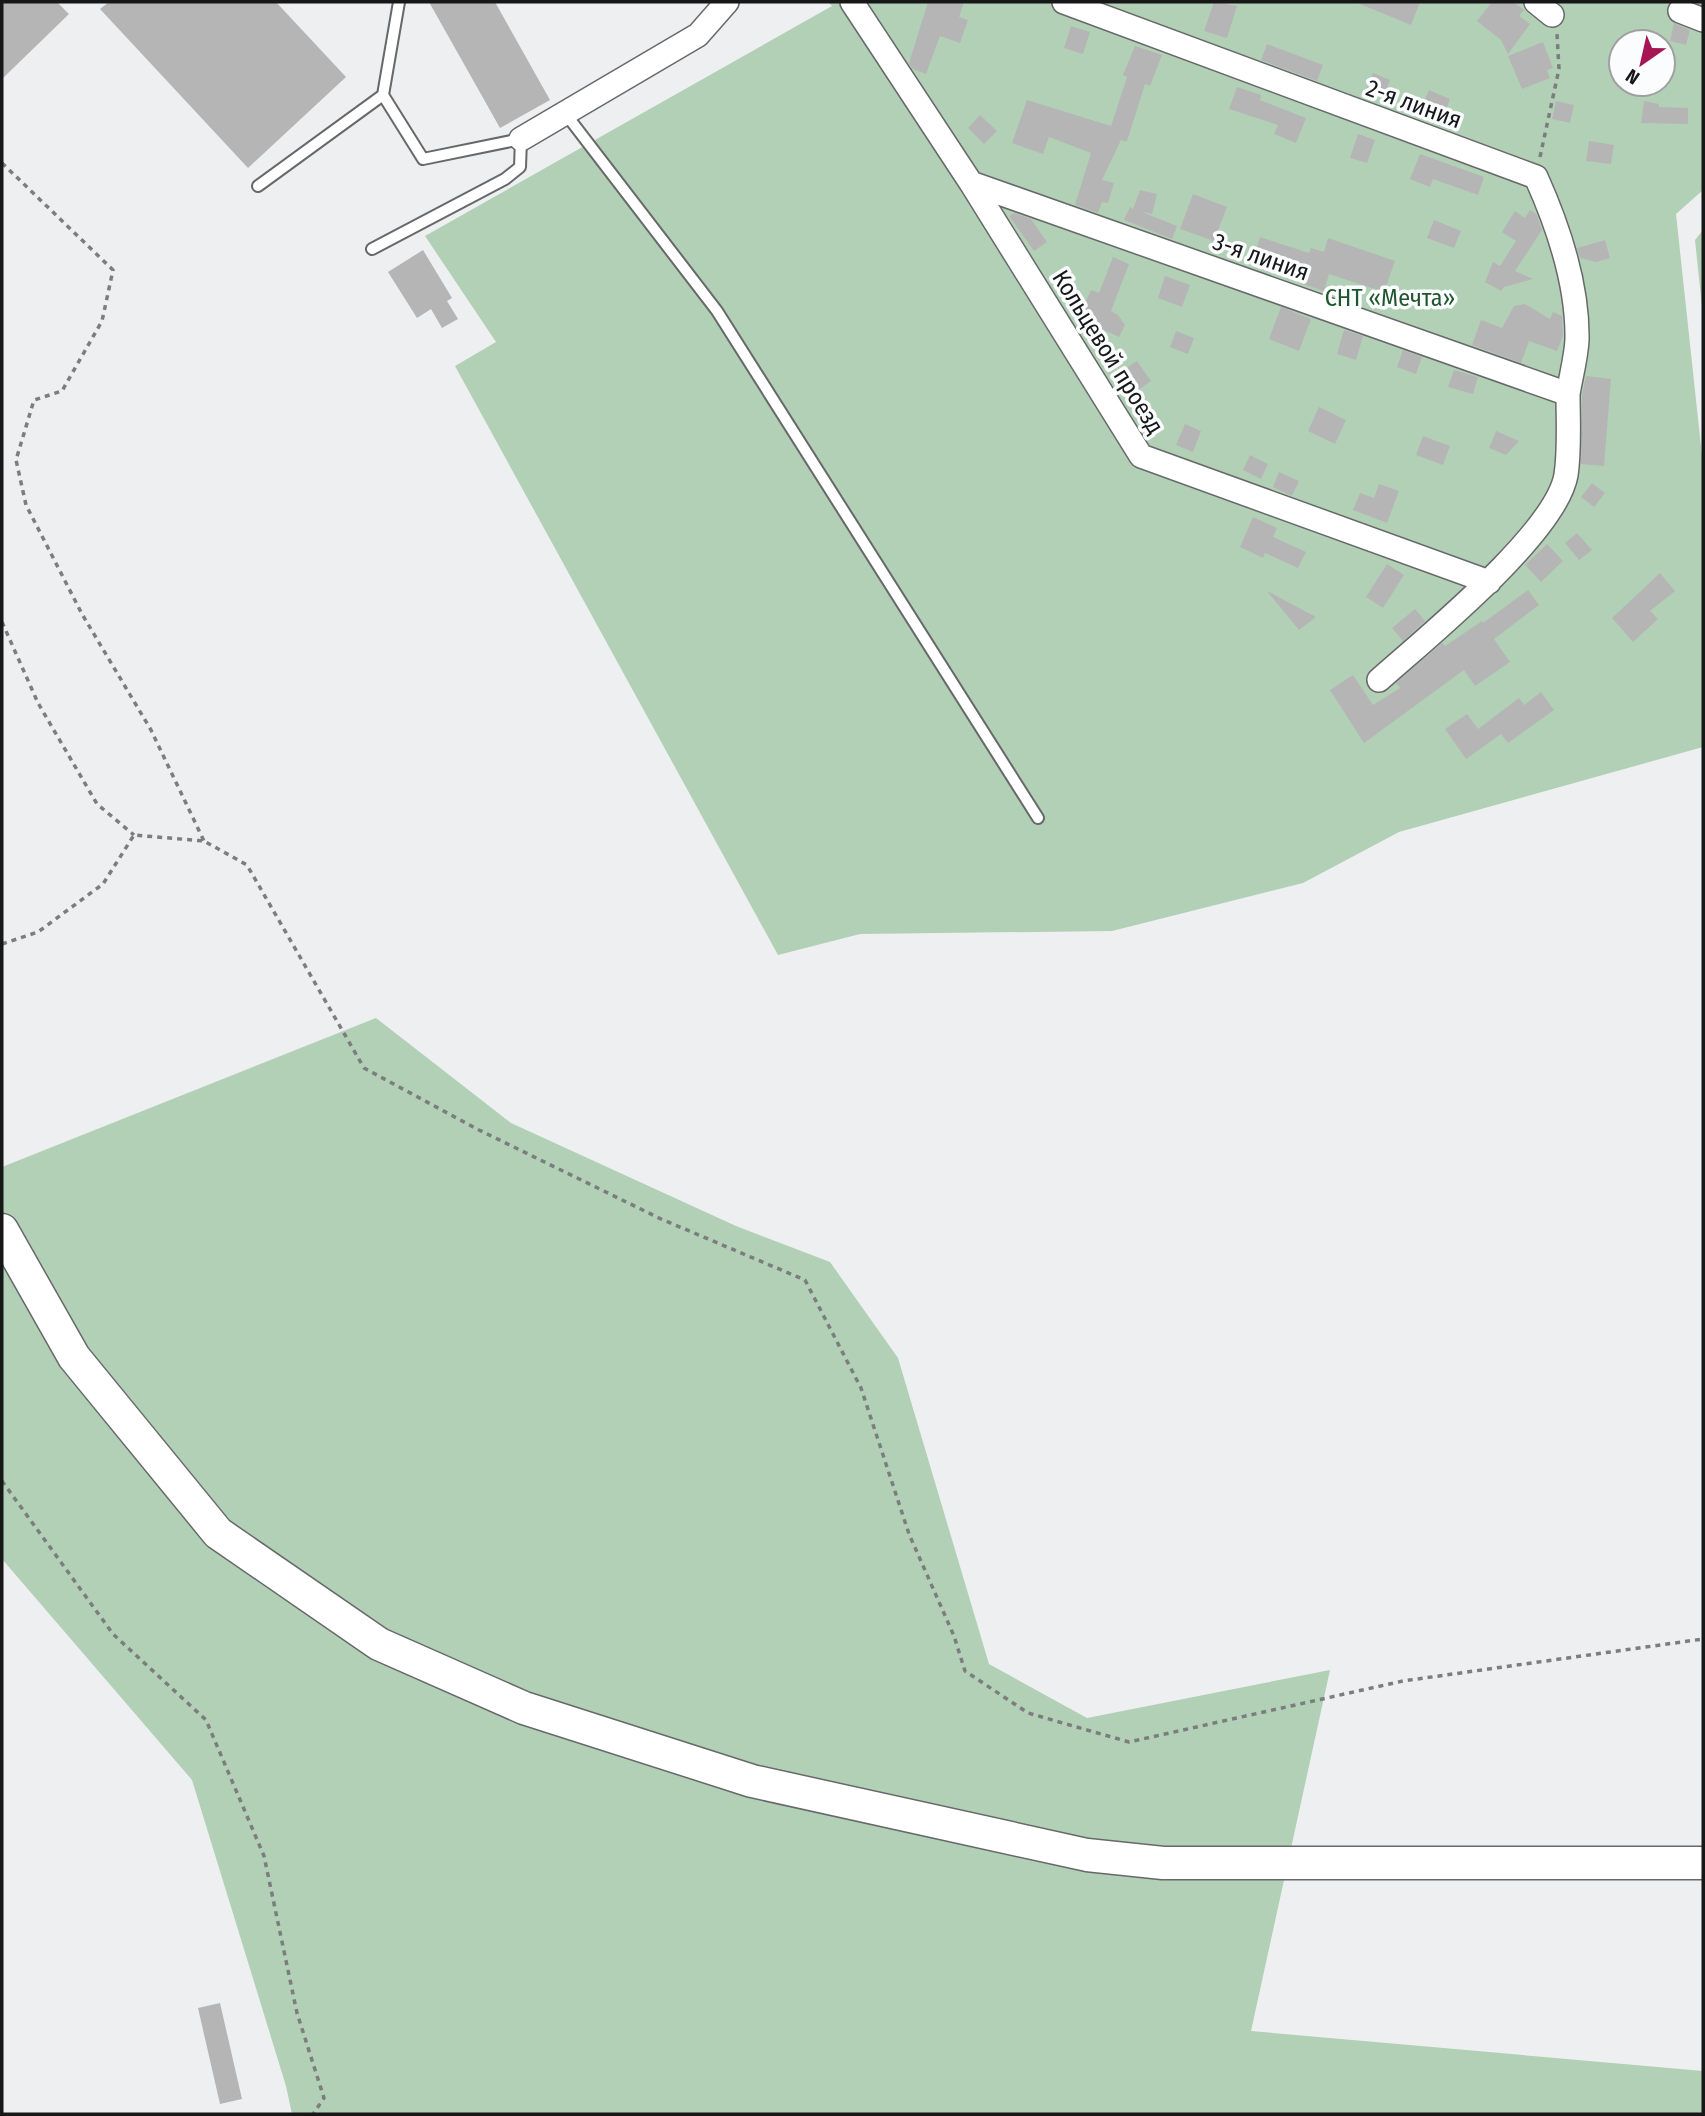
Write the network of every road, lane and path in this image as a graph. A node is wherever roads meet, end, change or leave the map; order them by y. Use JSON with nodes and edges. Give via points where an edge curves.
{"nodes":[{"id":1,"x":400,"y":2,"type":"edge"},
{"id":2,"x":727,"y":2,"type":"edge"},
{"id":3,"x":852,"y":2,"type":"edge"},
{"id":4,"x":1064,"y":2,"type":"edge"},
{"id":5,"x":1544,"y":8,"type":"edge"},
{"id":6,"x":1680,"y":12,"type":"dead end"},
{"id":7,"x":1703,"y":20,"type":"edge"},
{"id":8,"x":383,"y":95,"type":"junction"},
{"id":9,"x":565,"y":113,"type":"junction"},
{"id":10,"x":521,"y":139,"type":"junction"},
{"id":11,"x":2,"y":163,"type":"edge"},
{"id":12,"x":1535,"y":177,"type":"junction"},
{"id":13,"x":971,"y":183,"type":"junction"},
{"id":14,"x":258,"y":186,"type":"dead end"},
{"id":15,"x":372,"y":249,"type":"dead end"},
{"id":16,"x":1568,"y":394,"type":"junction"},
{"id":17,"x":1489,"y":582,"type":"junction"},
{"id":18,"x":2,"y":622,"type":"edge"},
{"id":19,"x":1380,"y":680,"type":"dead end"},
{"id":20,"x":1038,"y":818,"type":"dead end"},
{"id":21,"x":134,"y":835,"type":"junction"},
{"id":22,"x":204,"y":841,"type":"junction"},
{"id":23,"x":2,"y":944,"type":"edge"},
{"id":24,"x":2,"y":1230,"type":"edge"},
{"id":25,"x":2,"y":1481,"type":"edge"},
{"id":26,"x":1703,"y":1639,"type":"edge"},
{"id":27,"x":1703,"y":1863,"type":"edge"},
{"id":28,"x":313,"y":2114,"type":"edge"}],
"edges":[{"from":1,"to":8,"type":"lane"},
{"from":2,"to":9,"type":"street","via":[[698,35]]},
{"from":3,"to":13,"type":"street","name":"Кольцевой проезд"},
{"from":4,"to":12,"type":"street","name":"2-я линия"},
{"from":5,"to":12,"type":"path","via":[[1558,34],[1559,69]]},
{"from":6,"to":7,"type":"street"},
{"from":8,"to":10,"type":"lane","via":[[423,159]]},
{"from":8,"to":14,"type":"lane"},
{"from":9,"to":10,"type":"street"},
{"from":9,"to":20,"type":"lane","via":[[717,311]]},
{"from":10,"to":15,"type":"lane","via":[[520,167],[505,179]]},
{"from":11,"to":22,"type":"path","via":[[113,270],[103,321],[62,391],[34,400],[16,460],[26,505],[82,614],[151,730]]},
{"from":12,"to":16,"type":"street","via":[[1563,247],[1572,294],[1577,340]]},
{"from":13,"to":16,"type":"street","name":"3-я линия"},
{"from":13,"to":17,"type":"street","name":"Кольцевой проезд","via":[[1141,456]]},
{"from":16,"to":17,"type":"street","via":[[1566,476],[1553,506]]},
{"from":17,"to":19,"type":"street"},
{"from":18,"to":21,"type":"path","via":[[38,703],[97,804]]},
{"from":21,"to":22,"type":"path"},
{"from":21,"to":23,"type":"path","via":[[103,884],[38,932]]},
{"from":22,"to":26,"type":"path","via":[[247,865],[364,1068],[661,1219],[805,1280],[861,1388],[909,1534],[965,1671],[1028,1713],[1129,1742],[1403,1681]]},
{"from":24,"to":27,"type":"street","via":[[74,1357],[218,1532],[379,1644],[524,1707],[752,1782],[1087,1855],[1163,1863]]},
{"from":25,"to":28,"type":"path","via":[[113,1634],[206,1720],[264,1856],[297,2013],[324,2098]]}]}
